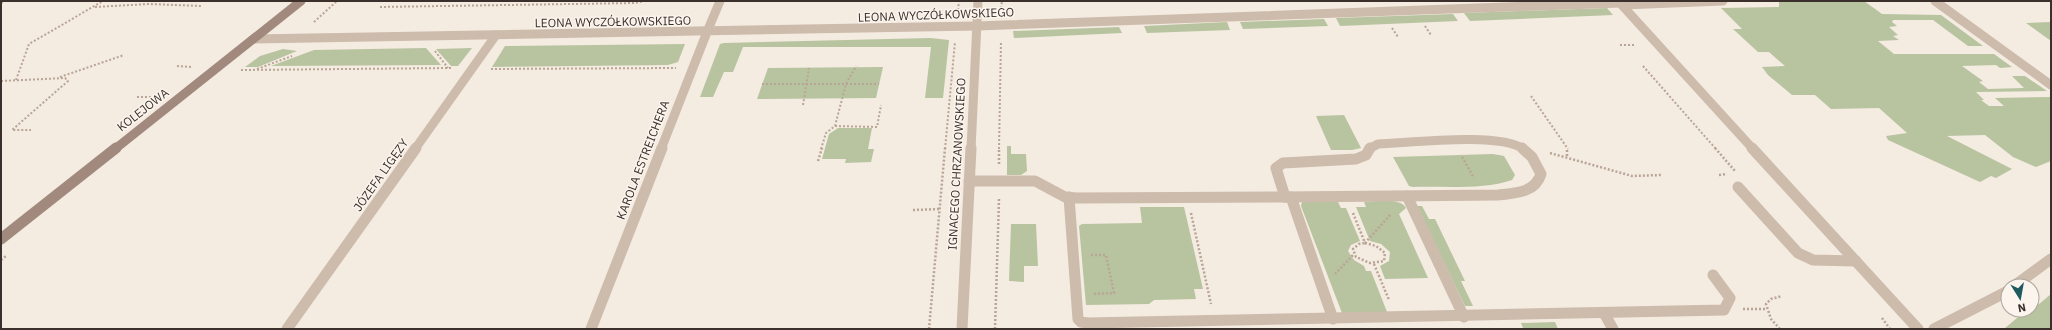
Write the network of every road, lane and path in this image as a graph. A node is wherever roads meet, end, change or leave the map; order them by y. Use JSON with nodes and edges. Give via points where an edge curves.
{"nodes":[{"id":1,"x":4,"y":1,"type":"edge"},
{"id":2,"x":103,"y":1,"type":"edge"},
{"id":3,"x":149,"y":1,"type":"edge"},
{"id":4,"x":301,"y":1,"type":"edge"},
{"id":5,"x":337,"y":1,"type":"edge"},
{"id":6,"x":644,"y":1,"type":"edge"},
{"id":7,"x":720,"y":1,"type":"edge"},
{"id":8,"x":978,"y":1,"type":"edge"},
{"id":9,"x":1723,"y":1,"type":"edge"},
{"id":10,"x":1935,"y":1,"type":"edge"},
{"id":11,"x":1,"y":3,"type":"edge"},
{"id":12,"x":1621,"y":3,"type":"edge"},
{"id":13,"x":149,"y":4,"type":"junction"},
{"id":14,"x":202,"y":6,"type":"dead end"},
{"id":15,"x":93,"y":7,"type":"junction"},
{"id":16,"x":380,"y":7,"type":"dead end"},
{"id":17,"x":1430,"y":24,"type":"dead end"},
{"id":18,"x":1397,"y":25,"type":"dead end"},
{"id":19,"x":312,"y":26,"type":"dead end"},
{"id":20,"x":977,"y":26,"type":"junction"},
{"id":21,"x":707,"y":32,"type":"junction"},
{"id":22,"x":496,"y":35,"type":"junction"},
{"id":23,"x":1431,"y":35,"type":"dead end"},
{"id":24,"x":954,"y":37,"type":"dead end"},
{"id":25,"x":1398,"y":37,"type":"dead end"},
{"id":26,"x":253,"y":39,"type":"junction"},
{"id":27,"x":1006,"y":40,"type":"dead end"},
{"id":28,"x":431,"y":45,"type":"dead end"},
{"id":29,"x":1620,"y":45,"type":"dead end"},
{"id":30,"x":1636,"y":45,"type":"dead end"},
{"id":31,"x":299,"y":53,"type":"dead end"},
{"id":32,"x":124,"y":55,"type":"dead end"},
{"id":33,"x":177,"y":66,"type":"dead end"},
{"id":34,"x":240,"y":66,"type":"dead end"},
{"id":35,"x":856,"y":66,"type":"dead end"},
{"id":36,"x":1643,"y":66,"type":"dead end"},
{"id":37,"x":197,"y":67,"type":"dead end"},
{"id":38,"x":449,"y":68,"type":"junction"},
{"id":39,"x":454,"y":68,"type":"dead end"},
{"id":40,"x":680,"y":68,"type":"dead end"},
{"id":41,"x":809,"y":68,"type":"dead end"},
{"id":42,"x":255,"y":70,"type":"junction"},
{"id":43,"x":485,"y":70,"type":"dead end"},
{"id":44,"x":57,"y":78,"type":"junction"},
{"id":45,"x":1,"y":80,"type":"edge"},
{"id":46,"x":16,"y":80,"type":"junction"},
{"id":47,"x":762,"y":84,"type":"dead end"},
{"id":48,"x":808,"y":84,"type":"junction"},
{"id":49,"x":846,"y":84,"type":"junction"},
{"id":50,"x":879,"y":84,"type":"dead end"},
{"id":51,"x":2051,"y":85,"type":"edge"},
{"id":52,"x":1531,"y":96,"type":"dead end"},
{"id":53,"x":137,"y":97,"type":"dead end"},
{"id":54,"x":159,"y":97,"type":"dead end"},
{"id":55,"x":802,"y":105,"type":"dead end"},
{"id":56,"x":881,"y":105,"type":"dead end"},
{"id":57,"x":835,"y":126,"type":"junction"},
{"id":58,"x":31,"y":130,"type":"dead end"},
{"id":59,"x":1453,"y":140,"type":"junction"},
{"id":60,"x":1527,"y":150,"type":"junction"},
{"id":61,"x":1567,"y":156,"type":"junction"},
{"id":62,"x":818,"y":161,"type":"dead end"},
{"id":63,"x":1738,"y":174,"type":"dead end"},
{"id":64,"x":1662,"y":175,"type":"dead end"},
{"id":65,"x":968,"y":181,"type":"junction"},
{"id":66,"x":999,"y":181,"type":"junction"},
{"id":67,"x":1738,"y":187,"type":"dead end"},
{"id":68,"x":1482,"y":195,"type":"junction"},
{"id":69,"x":1346,"y":196,"type":"junction"},
{"id":70,"x":1407,"y":196,"type":"junction"},
{"id":71,"x":1069,"y":197,"type":"junction"},
{"id":72,"x":1288,"y":197,"type":"junction"},
{"id":73,"x":940,"y":209,"type":"junction"},
{"id":74,"x":1190,"y":209,"type":"dead end"},
{"id":75,"x":913,"y":210,"type":"dead end"},
{"id":76,"x":1,"y":239,"type":"edge"},
{"id":77,"x":1365,"y":243,"type":"junction"},
{"id":78,"x":1354,"y":254,"type":"junction"},
{"id":79,"x":7,"y":255,"type":"dead end"},
{"id":80,"x":1073,"y":256,"type":"junction"},
{"id":81,"x":2051,"y":259,"type":"edge"},
{"id":82,"x":1,"y":260,"type":"edge"},
{"id":83,"x":1856,"y":261,"type":"junction"},
{"id":84,"x":1374,"y":264,"type":"junction"},
{"id":85,"x":1713,"y":276,"type":"dead end"},
{"id":86,"x":2025,"y":278,"type":"edge"},
{"id":87,"x":1322,"y":288,"type":"junction"},
{"id":88,"x":1076,"y":294,"type":"junction"},
{"id":89,"x":2000,"y":295,"type":"edge"},
{"id":90,"x":1782,"y":296,"type":"dead end"},
{"id":91,"x":1604,"y":313,"type":"junction"},
{"id":92,"x":1464,"y":316,"type":"junction"},
{"id":93,"x":1396,"y":318,"type":"junction"},
{"id":94,"x":1333,"y":319,"type":"junction"},
{"id":95,"x":1214,"y":321,"type":"junction"},
{"id":96,"x":1082,"y":325,"type":"edge"},
{"id":97,"x":287,"y":329,"type":"edge"},
{"id":98,"x":591,"y":329,"type":"edge"},
{"id":99,"x":929,"y":329,"type":"edge"},
{"id":100,"x":962,"y":329,"type":"edge"},
{"id":101,"x":995,"y":329,"type":"edge"},
{"id":102,"x":1613,"y":329,"type":"edge"},
{"id":103,"x":1780,"y":329,"type":"edge"},
{"id":104,"x":1918,"y":329,"type":"edge"},
{"id":105,"x":1934,"y":329,"type":"edge"}],
"edges":[{"from":1,"to":11,"type":"path"},
{"from":2,"to":15,"type":"path"},
{"from":3,"to":13,"type":"path"},
{"from":4,"to":26,"type":"main road","name":"KOLEJOWA"},
{"from":5,"to":19,"type":"path","via":[[319,16]]},
{"from":6,"to":16,"type":"path"},
{"from":7,"to":21,"type":"street","name":"KAROLA ESTREICHERA"},
{"from":8,"to":20,"type":"street","name":"IGNACEGO CHRZANOWSKIEGO"},
{"from":9,"to":12,"type":"street","name":"LEONA WYCZÓŁKOWSKIEGO"},
{"from":10,"to":51,"type":"street"},
{"from":12,"to":20,"type":"street","name":"LEONA WYCZÓŁKOWSKIEGO"},
{"from":12,"to":83,"type":"street"},
{"from":13,"to":14,"type":"path"},
{"from":13,"to":15,"type":"path"},
{"from":15,"to":46,"type":"path","via":[[29,44]]},
{"from":17,"to":23,"type":"path","via":[[1423,24]]},
{"from":18,"to":25,"type":"path","via":[[1390,26]]},
{"from":20,"to":21,"type":"street","name":"LEONA WYCZÓŁKOWSKIEGO"},
{"from":20,"to":65,"type":"street","name":"IGNACEGO CHRZANOWSKIEGO"},
{"from":21,"to":22,"type":"street","name":"LEONA WYCZÓŁKOWSKIEGO"},
{"from":21,"to":98,"type":"street","name":"KAROLA ESTREICHERA"},
{"from":22,"to":26,"type":"street","name":"LEONA WYCZÓŁKOWSKIEGO"},
{"from":22,"to":97,"type":"street","name":"JÓZEFA LIGĘZY"},
{"from":24,"to":73,"type":"path"},
{"from":26,"to":76,"type":"main road","name":"KOLEJOWA"},
{"from":27,"to":66,"type":"path","via":[[1001,41]]},
{"from":28,"to":38,"type":"path"},
{"from":29,"to":30,"type":"path"},
{"from":31,"to":42,"type":"path"},
{"from":32,"to":44,"type":"path"},
{"from":33,"to":37,"type":"path"},
{"from":34,"to":42,"type":"path","via":[[235,70]]},
{"from":35,"to":49,"type":"path"},
{"from":36,"to":63,"type":"path"},
{"from":38,"to":39,"type":"path"},
{"from":38,"to":42,"type":"path"},
{"from":40,"to":43,"type":"path"},
{"from":41,"to":48,"type":"path"},
{"from":44,"to":46,"type":"path"},
{"from":44,"to":58,"type":"path","via":[[65,78],[68,81],[12,130]]},
{"from":45,"to":46,"type":"path"},
{"from":47,"to":48,"type":"path"},
{"from":48,"to":49,"type":"path"},
{"from":48,"to":55,"type":"path"},
{"from":49,"to":50,"type":"path"},
{"from":49,"to":57,"type":"path"},
{"from":52,"to":61,"type":"path","via":[[1564,143],[1568,150]]},
{"from":53,"to":54,"type":"path"},
{"from":56,"to":57,"type":"path","via":[[877,126]]},
{"from":57,"to":62,"type":"path","via":[[826,133]]},
{"from":59,"to":60,"type":"street","via":[[1502,140]]},
{"from":59,"to":68,"type":"path"},
{"from":59,"to":72,"type":"street","via":[[1378,144],[1370,147],[1366,155],[1356,158],[1283,163],[1276,168]]},
{"from":60,"to":61,"type":"path"},
{"from":60,"to":68,"type":"street","via":[[1542,174],[1540,182],[1520,192]]},
{"from":61,"to":64,"type":"path","via":[[1632,176]]},
{"from":65,"to":66,"type":"street"},
{"from":65,"to":100,"type":"street","name":"IGNACEGO CHRZANOWSKIEGO"},
{"from":66,"to":71,"type":"street","via":[[1035,181]]},
{"from":66,"to":101,"type":"path"},
{"from":67,"to":83,"type":"street","via":[[1798,253],[1813,260]]},
{"from":68,"to":70,"type":"street"},
{"from":69,"to":70,"type":"street"},
{"from":69,"to":72,"type":"street"},
{"from":69,"to":77,"type":"path"},
{"from":70,"to":77,"type":"path"},
{"from":70,"to":92,"type":"street"},
{"from":71,"to":72,"type":"street"},
{"from":71,"to":80,"type":"street"},
{"from":72,"to":87,"type":"street"},
{"from":73,"to":75,"type":"path"},
{"from":73,"to":99,"type":"path"},
{"from":74,"to":95,"type":"path"},
{"from":77,"to":78,"type":"path","via":[[1355,246]]},
{"from":77,"to":84,"type":"path","via":[[1378,246],[1385,253],[1384,260]]},
{"from":78,"to":84,"type":"path","via":[[1361,261]]},
{"from":78,"to":87,"type":"path"},
{"from":79,"to":82,"type":"path"},
{"from":80,"to":88,"type":"street"},
{"from":80,"to":88,"type":"path","via":[[1106,255],[1114,293]]},
{"from":81,"to":86,"type":"street"},
{"from":83,"to":104,"type":"street"},
{"from":84,"to":93,"type":"path"},
{"from":85,"to":91,"type":"street","via":[[1730,298],[1724,310]]},
{"from":87,"to":94,"type":"street"},
{"from":88,"to":96,"type":"street"},
{"from":89,"to":105,"type":"street"},
{"from":90,"to":103,"type":"path","via":[[1771,299],[1766,304],[1771,319]]},
{"from":91,"to":92,"type":"street"},
{"from":91,"to":102,"type":"street"},
{"from":92,"to":93,"type":"street"},
{"from":93,"to":94,"type":"street"},
{"from":94,"to":95,"type":"street"},
{"from":95,"to":96,"type":"street"}]}
